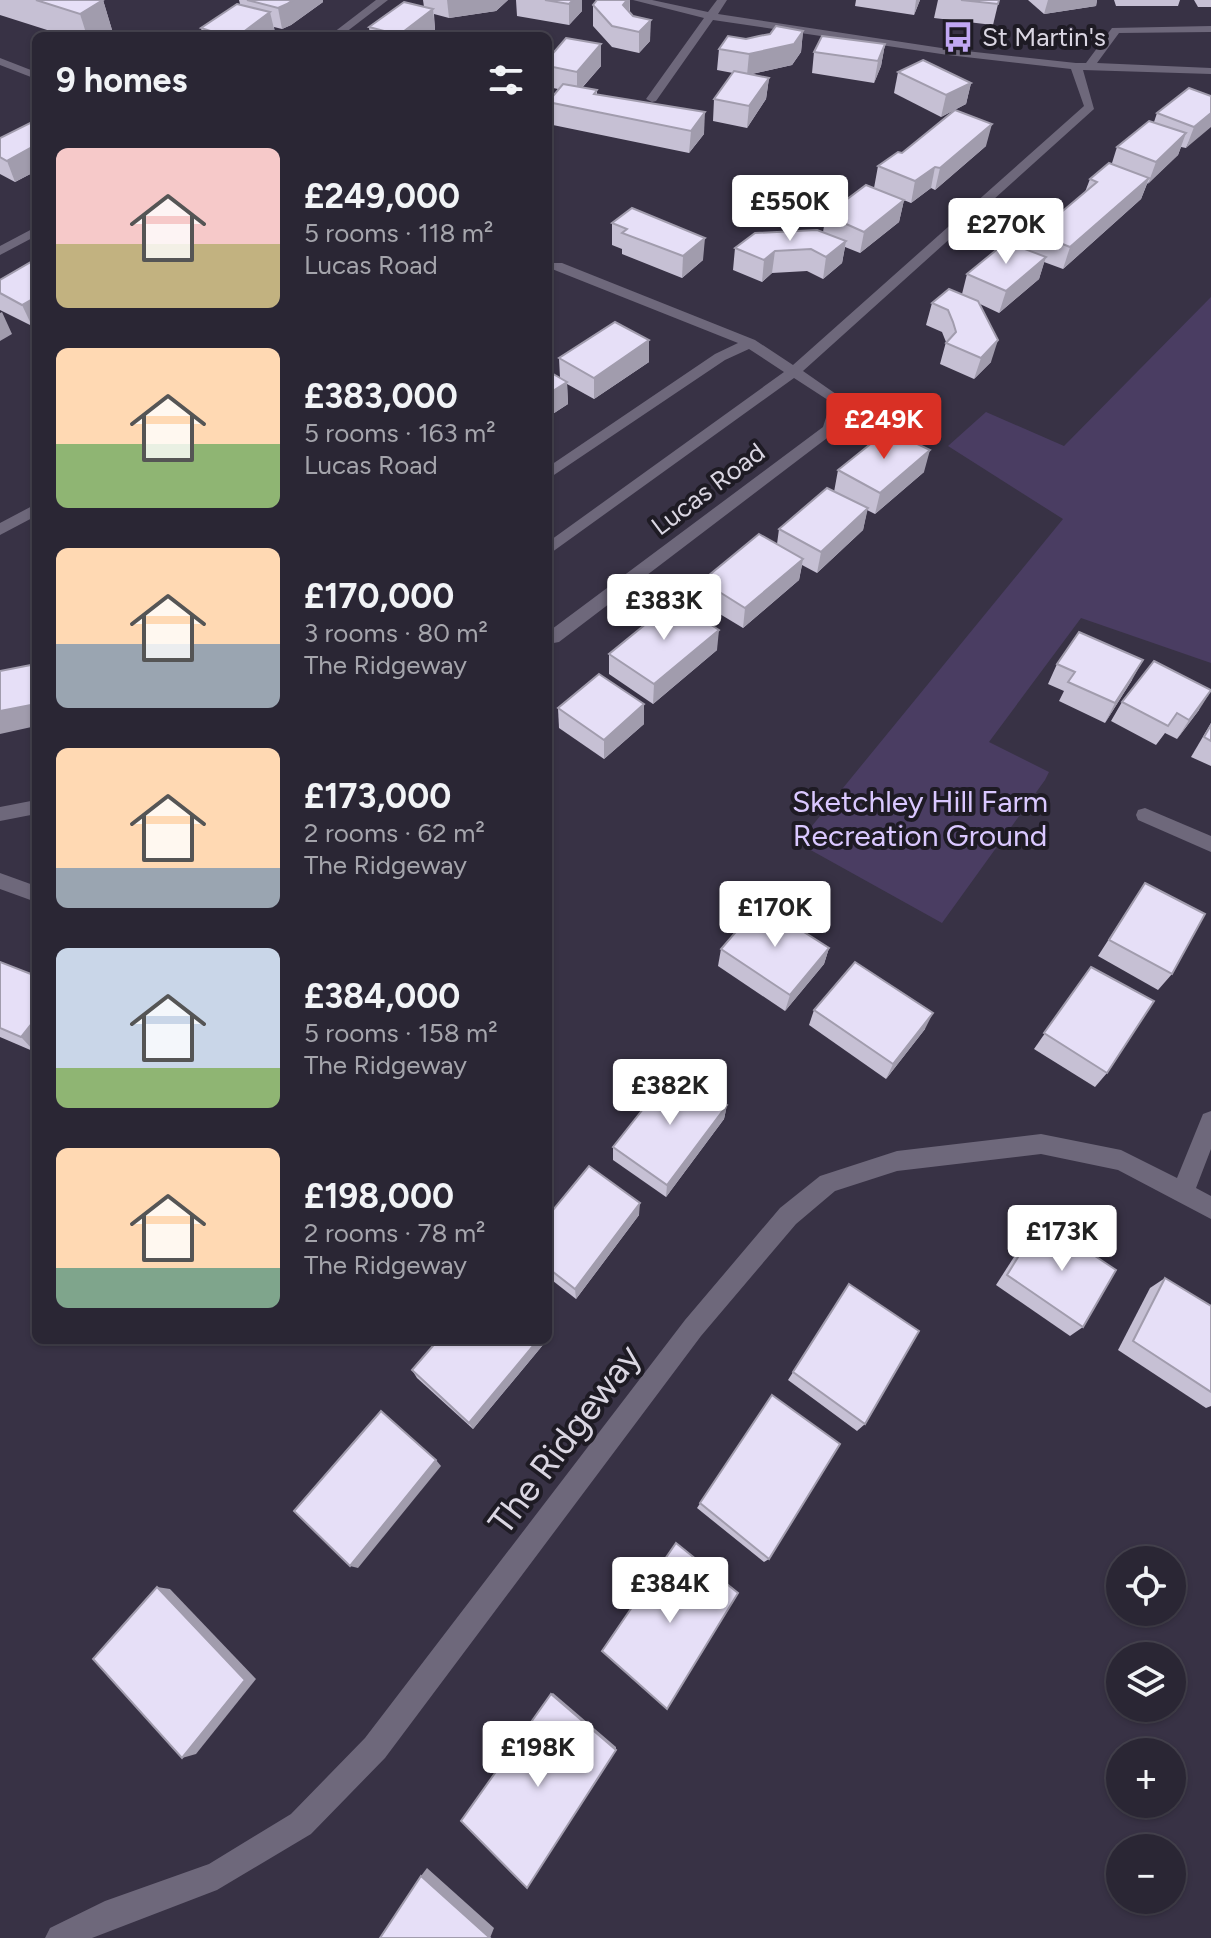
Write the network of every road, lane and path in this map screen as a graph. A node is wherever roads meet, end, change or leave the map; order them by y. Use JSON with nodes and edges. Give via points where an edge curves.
{"nodes":[{"id":1,"x":383,"y":0,"type":"edge"},
{"id":2,"x":638,"y":0,"type":"edge"},
{"id":3,"x":722,"y":0,"type":"edge"},
{"id":4,"x":710,"y":16,"type":"junction"},
{"id":5,"x":1211,"y":29,"type":"edge"},
{"id":6,"x":339,"y":32,"type":"edge"},
{"id":7,"x":0,"y":61,"type":"edge"},
{"id":8,"x":1083,"y":66,"type":"junction"},
{"id":9,"x":1211,"y":71,"type":"edge"},
{"id":10,"x":32,"y":74,"type":"edge"},
{"id":11,"x":652,"y":99,"type":"dead end"},
{"id":12,"x":32,"y":233,"type":"edge"},
{"id":13,"x":0,"y":251,"type":"edge"},
{"id":14,"x":557,"y":266,"type":"dead end"},
{"id":15,"x":750,"y":343,"type":"junction"},
{"id":16,"x":792,"y":372,"type":"junction"},
{"id":17,"x":552,"y":471,"type":"edge"},
{"id":18,"x":32,"y":511,"type":"edge"},
{"id":19,"x":0,"y":530,"type":"edge"},
{"id":20,"x":552,"y":547,"type":"edge"},
{"id":21,"x":552,"y":638,"type":"edge"},
{"id":22,"x":32,"y":808,"type":"edge"},
{"id":23,"x":0,"y":814,"type":"edge"},
{"id":24,"x":1145,"y":815,"type":"dead end"},
{"id":25,"x":1211,"y":844,"type":"edge"},
{"id":26,"x":0,"y":881,"type":"edge"},
{"id":27,"x":32,"y":893,"type":"edge"},
{"id":28,"x":1211,"y":1121,"type":"edge"},
{"id":29,"x":1183,"y":1192,"type":"junction"},
{"id":30,"x":1211,"y":1208,"type":"edge"},
{"id":31,"x":60,"y":1938,"type":"edge"}],
"edges":[{"from":1,"to":6,"type":"street"},
{"from":2,"to":4,"type":"street"},
{"from":3,"to":4,"type":"street"},
{"from":4,"to":8,"type":"street","via":[[948,52]]},
{"from":4,"to":11,"type":"street"},
{"from":5,"to":8,"type":"street","via":[[1116,30]]},
{"from":7,"to":10,"type":"street"},
{"from":8,"to":9,"type":"street"},
{"from":8,"to":16,"type":"street","name":"Lucas Road","via":[[1090,107]]},
{"from":12,"to":13,"type":"street"},
{"from":14,"to":15,"type":"street","name":"Lucas Road"},
{"from":15,"to":16,"type":"street","name":"Lucas Road"},
{"from":15,"to":17,"type":"street","via":[[720,357]]},
{"from":16,"to":20,"type":"street","name":"Lucas Road"},
{"from":16,"to":21,"type":"street","name":"Lucas Road","via":[[839,401],[830,429]]},
{"from":18,"to":19,"type":"street"},
{"from":22,"to":23,"type":"street"},
{"from":24,"to":25,"type":"street"},
{"from":26,"to":27,"type":"street"},
{"from":28,"to":29,"type":"street"},
{"from":29,"to":30,"type":"street","name":"The Ridgeway"},
{"from":29,"to":31,"type":"street","name":"The Ridgeway","via":[[1121,1160],[1041,1144],[897,1161],[828,1183],[788,1216],[693,1328],[375,1748],[301,1824],[217,1876]]}]}
